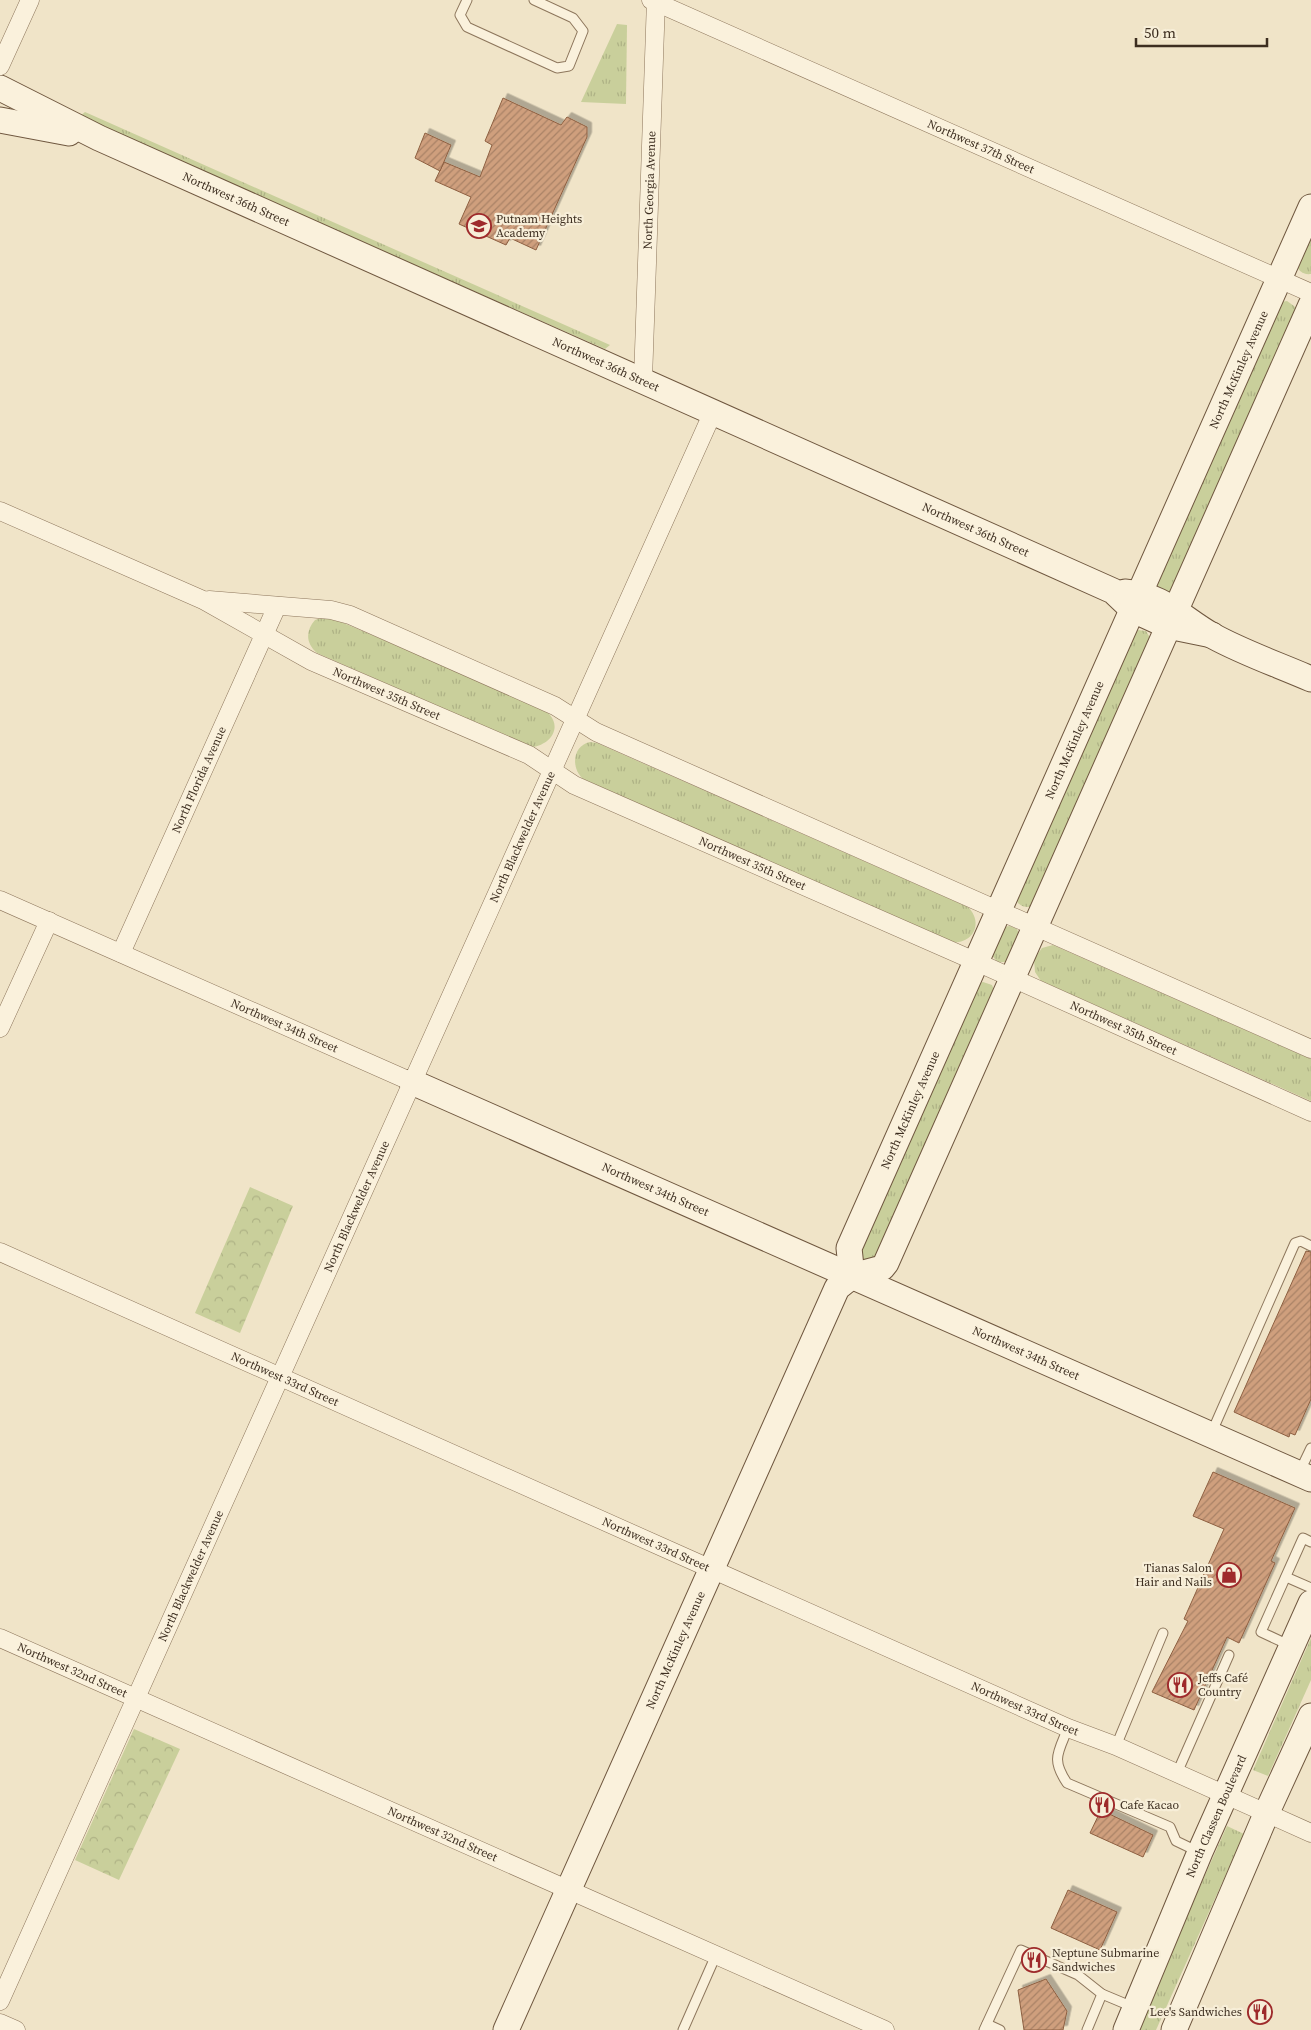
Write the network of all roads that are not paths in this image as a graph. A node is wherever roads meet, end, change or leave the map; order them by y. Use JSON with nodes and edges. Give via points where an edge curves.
{"nodes":[{"id":1,"x":30,"y":0,"type":"edge"},
{"id":2,"x":467,"y":0,"type":"edge"},
{"id":3,"x":534,"y":0,"type":"edge"},
{"id":4,"x":654,"y":1,"type":"edge"},
{"id":5,"x":0,"y":66,"type":"edge"},
{"id":6,"x":0,"y":88,"type":"edge"},
{"id":7,"x":0,"y":120,"type":"edge"},
{"id":8,"x":99,"y":138,"type":"junction"},
{"id":9,"x":1311,"y":207,"type":"edge"},
{"id":10,"x":1280,"y":279,"type":"junction"},
{"id":11,"x":1311,"y":293,"type":"edge"},
{"id":12,"x":1311,"y":305,"type":"edge"},
{"id":13,"x":643,"y":380,"type":"junction"},
{"id":14,"x":713,"y":412,"type":"junction"},
{"id":15,"x":0,"y":512,"type":"edge"},
{"id":16,"x":203,"y":600,"type":"junction"},
{"id":17,"x":1136,"y":601,"type":"junction"},
{"id":18,"x":276,"y":606,"type":"junction"},
{"id":19,"x":1172,"y":618,"type":"junction"},
{"id":20,"x":264,"y":634,"type":"junction"},
{"id":21,"x":1311,"y":679,"type":"edge"},
{"id":22,"x":575,"y":719,"type":"junction"},
{"id":23,"x":552,"y":770,"type":"junction"},
{"id":24,"x":0,"y":900,"type":"edge"},
{"id":25,"x":999,"y":910,"type":"junction"},
{"id":26,"x":48,"y":921,"type":"junction"},
{"id":27,"x":1036,"y":927,"type":"junction"},
{"id":28,"x":121,"y":953,"type":"junction"},
{"id":29,"x":977,"y":962,"type":"junction"},
{"id":30,"x":1012,"y":978,"type":"junction"},
{"id":31,"x":0,"y":1028,"type":"edge"},
{"id":32,"x":1311,"y":1049,"type":"edge"},
{"id":33,"x":412,"y":1082,"type":"junction"},
{"id":34,"x":1311,"y":1112,"type":"edge"},
{"id":35,"x":1311,"y":1246,"type":"edge"},
{"id":36,"x":0,"y":1252,"type":"edge"},
{"id":37,"x":852,"y":1276,"type":"junction"},
{"id":38,"x":280,"y":1377,"type":"junction"},
{"id":39,"x":1211,"y":1435,"type":"junction"},
{"id":40,"x":1311,"y":1448,"type":"edge"},
{"id":41,"x":1305,"y":1476,"type":"edge"},
{"id":42,"x":1311,"y":1542,"type":"edge"},
{"id":43,"x":712,"y":1569,"type":"junction"},
{"id":44,"x":1286,"y":1577,"type":"junction"},
{"id":45,"x":1311,"y":1588,"type":"edge"},
{"id":46,"x":1311,"y":1603,"type":"edge"},
{"id":47,"x":1163,"y":1633,"type":"dead end"},
{"id":48,"x":0,"y":1638,"type":"edge"},
{"id":49,"x":1292,"y":1646,"type":"junction"},
{"id":50,"x":1229,"y":1655,"type":"dead end"},
{"id":51,"x":136,"y":1698,"type":"junction"},
{"id":52,"x":1311,"y":1716,"type":"edge"},
{"id":53,"x":1068,"y":1728,"type":"junction"},
{"id":54,"x":1116,"y":1746,"type":"junction"},
{"id":55,"x":1176,"y":1773,"type":"junction"},
{"id":56,"x":1226,"y":1794,"type":"junction"},
{"id":57,"x":1267,"y":1812,"type":"junction"},
{"id":58,"x":1311,"y":1833,"type":"edge"},
{"id":59,"x":1200,"y":1852,"type":"junction"},
{"id":60,"x":569,"y":1890,"type":"junction"},
{"id":61,"x":716,"y":1955,"type":"junction"},
{"id":62,"x":1102,"y":1994,"type":"junction"},
{"id":63,"x":0,"y":2001,"type":"edge"},
{"id":64,"x":1130,"y":2019,"type":"edge"},
{"id":65,"x":0,"y":2023,"type":"edge"},
{"id":66,"x":985,"y":2027,"type":"edge"},
{"id":67,"x":16,"y":2030,"type":"edge"},
{"id":68,"x":506,"y":2030,"type":"edge"},
{"id":69,"x":683,"y":2030,"type":"edge"},
{"id":70,"x":885,"y":2030,"type":"edge"},
{"id":71,"x":1000,"y":2030,"type":"edge"},
{"id":72,"x":1087,"y":2030,"type":"edge"},
{"id":73,"x":1174,"y":2030,"type":"edge"}],
"edges":[{"from":1,"to":5,"type":"street"},
{"from":2,"to":3,"type":"lane","via":[[460,15],[467,28],[557,68],[569,66],[583,31],[573,18]]},
{"from":4,"to":10,"type":"street","name":"Northwest 37th Street"},
{"from":4,"to":13,"type":"street","name":"North Georgia Avenue"},
{"from":6,"to":8,"type":"street","name":"Northwest 36th Street"},
{"from":7,"to":8,"type":"street","name":"Northwest 36th Street"},
{"from":8,"to":13,"type":"street","name":"Northwest 36th Street"},
{"from":9,"to":10,"type":"street","name":"North McKinley Avenue"},
{"from":10,"to":11,"type":"street","name":"Northwest 37th Street"},
{"from":10,"to":17,"type":"street","name":"North McKinley Avenue"},
{"from":12,"to":19,"type":"street","name":"North McKinley Avenue"},
{"from":13,"to":14,"type":"street","name":"Northwest 36th Street"},
{"from":14,"to":17,"type":"street","name":"Northwest 36th Street"},
{"from":14,"to":22,"type":"street","name":"North Blackwelder Avenue"},
{"from":15,"to":16,"type":"street","name":"Northwest 35th Street"},
{"from":16,"to":18,"type":"street","name":"Northwest 35th Street"},
{"from":16,"to":20,"type":"street","name":"Northwest 35th Street"},
{"from":17,"to":19,"type":"street","name":"Northwest 36th Street"},
{"from":17,"to":25,"type":"street","name":"North McKinley Avenue"},
{"from":18,"to":20,"type":"street","name":"North Florida Avenue"},
{"from":18,"to":22,"type":"street","name":"Northwest 35th Street","via":[[331,610],[350,615],[555,706]]},
{"from":19,"to":21,"type":"street","name":"Northwest 36th Street"},
{"from":19,"to":27,"type":"street","name":"North McKinley Avenue"},
{"from":20,"to":23,"type":"street","name":"Northwest 35th Street","via":[[311,661],[529,755]]},
{"from":20,"to":28,"type":"street","name":"North Florida Avenue"},
{"from":22,"to":23,"type":"street","name":"North Blackwelder Avenue"},
{"from":22,"to":25,"type":"street","name":"Northwest 35th Street","via":[[605,736]]},
{"from":23,"to":29,"type":"street","name":"Northwest 35th Street","via":[[574,786]]},
{"from":23,"to":33,"type":"street","name":"North Blackwelder Avenue"},
{"from":24,"to":26,"type":"street","name":"Northwest 34th Street"},
{"from":25,"to":27,"type":"street","name":"Northwest 35th Street"},
{"from":25,"to":29,"type":"street","name":"North McKinley Avenue"},
{"from":26,"to":28,"type":"street","name":"Northwest 34th Street"},
{"from":26,"to":31,"type":"street"},
{"from":27,"to":30,"type":"street","name":"North McKinley Avenue"},
{"from":27,"to":32,"type":"street","name":"Northwest 35th Street"},
{"from":28,"to":33,"type":"street","name":"Northwest 34th Street"},
{"from":29,"to":30,"type":"street","name":"Northwest 35th Street"},
{"from":29,"to":37,"type":"street","name":"North McKinley Avenue","via":[[849,1248]]},
{"from":30,"to":34,"type":"street","name":"Northwest 35th Street"},
{"from":30,"to":37,"type":"street","name":"North McKinley Avenue","via":[[886,1263],[882,1268]]},
{"from":33,"to":37,"type":"street","name":"Northwest 34th Street"},
{"from":33,"to":38,"type":"street","name":"North Blackwelder Avenue"},
{"from":35,"to":39,"type":"lane","via":[[1301,1241],[1295,1243]]},
{"from":36,"to":38,"type":"street","name":"Northwest 33rd Street"},
{"from":37,"to":39,"type":"street","name":"Northwest 34th Street"},
{"from":37,"to":43,"type":"street","name":"North McKinley Avenue","via":[[837,1288]]},
{"from":38,"to":43,"type":"street","name":"Northwest 33rd Street"},
{"from":38,"to":51,"type":"street","name":"North Blackwelder Avenue"},
{"from":39,"to":41,"type":"street","name":"Northwest 34th Street"},
{"from":40,"to":41,"type":"lane"},
{"from":42,"to":44,"type":"lane","via":[[1303,1538]]},
{"from":43,"to":53,"type":"street","name":"Northwest 33rd Street"},
{"from":43,"to":60,"type":"street","name":"North McKinley Avenue"},
{"from":44,"to":45,"type":"lane"},
{"from":44,"to":49,"type":"lane","via":[[1261,1632]]},
{"from":46,"to":49,"type":"street","name":"North Classen Boulevard"},
{"from":47,"to":54,"type":"lane"},
{"from":48,"to":51,"type":"street","name":"Northwest 32nd Street"},
{"from":49,"to":56,"type":"street","name":"North Classen Boulevard"},
{"from":50,"to":55,"type":"lane"},
{"from":51,"to":60,"type":"street","name":"Northwest 32nd Street"},
{"from":51,"to":63,"type":"street","name":"North Blackwelder Avenue"},
{"from":52,"to":57,"type":"street","via":[[1302,1744]]},
{"from":53,"to":54,"type":"street","name":"Northwest 33rd Street"},
{"from":53,"to":59,"type":"lane","via":[[1056,1758],[1067,1783],[1170,1827],[1176,1841]]},
{"from":54,"to":55,"type":"street","name":"Northwest 33rd Street"},
{"from":55,"to":56,"type":"street","name":"Northwest 33rd Street"},
{"from":56,"to":57,"type":"street","name":"Northwest 33rd Street"},
{"from":56,"to":59,"type":"street","name":"North Classen Boulevard"},
{"from":57,"to":58,"type":"street","name":"Northwest 33rd Street"},
{"from":57,"to":73,"type":"street"},
{"from":59,"to":64,"type":"street","name":"North Classen Boulevard"},
{"from":60,"to":61,"type":"street","name":"Northwest 32nd Street"},
{"from":60,"to":68,"type":"street","name":"North McKinley Avenue"},
{"from":61,"to":69,"type":"lane"},
{"from":61,"to":70,"type":"street","name":"Northwest 32nd Street"},
{"from":62,"to":64,"type":"lane"},
{"from":62,"to":66,"type":"lane","via":[[1078,1975],[1021,1950]]},
{"from":62,"to":72,"type":"lane"},
{"from":65,"to":67,"type":"street"},
{"from":66,"to":71,"type":"lane"}]}
